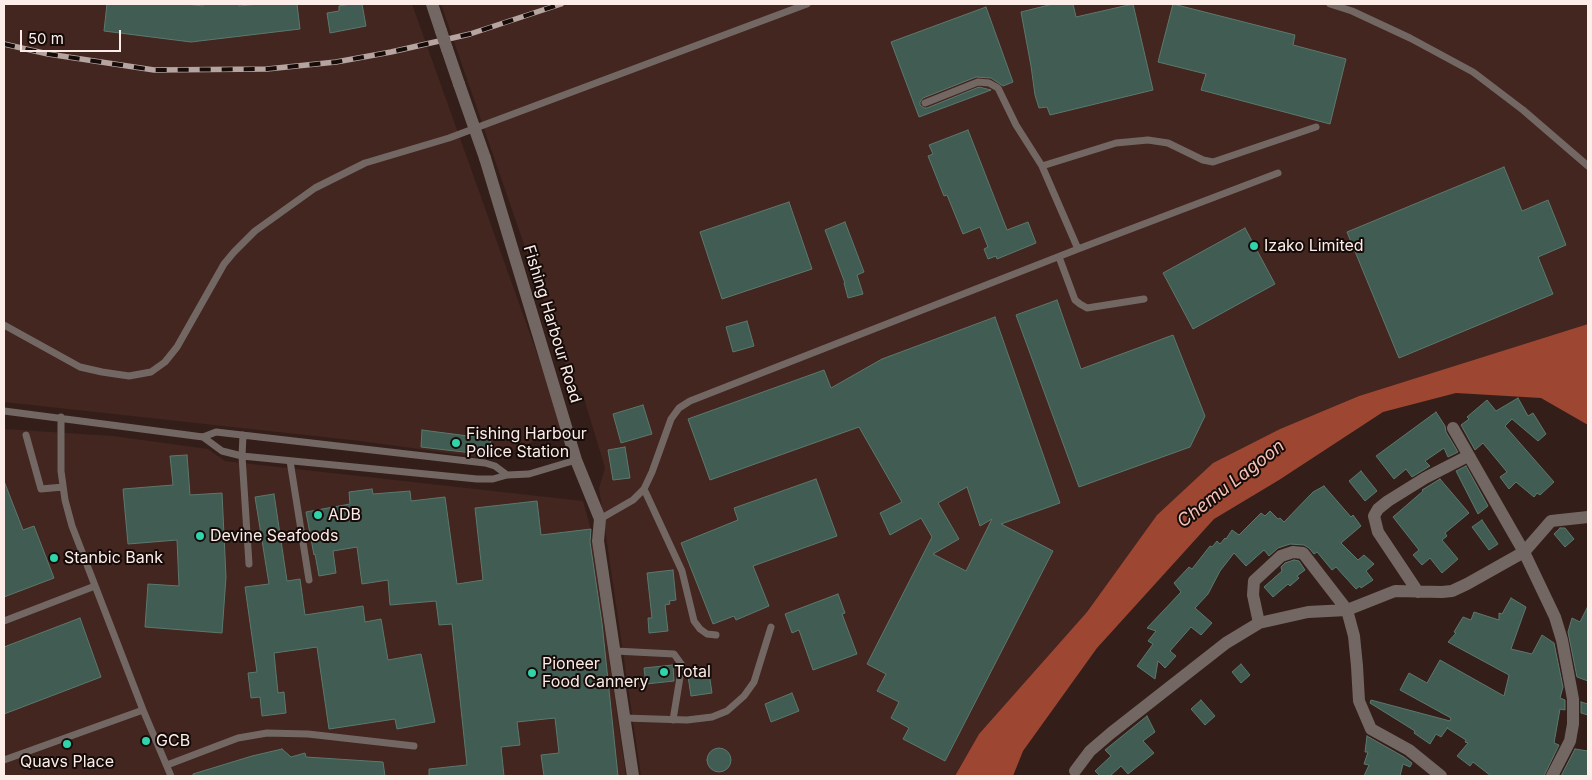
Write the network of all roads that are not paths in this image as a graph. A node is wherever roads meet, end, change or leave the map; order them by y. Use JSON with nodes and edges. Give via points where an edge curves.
{"nodes":[{"id":1,"x":432,"y":4,"type":"edge"},
{"id":2,"x":807,"y":4,"type":"edge"},
{"id":3,"x":1330,"y":4,"type":"edge"},
{"id":4,"x":925,"y":103,"type":"dead end"},
{"id":5,"x":1316,"y":127,"type":"dead end"},
{"id":6,"x":1042,"y":166,"type":"junction"},
{"id":7,"x":1588,"y":166,"type":"edge"},
{"id":8,"x":1278,"y":173,"type":"dead end"},
{"id":9,"x":1078,"y":249,"type":"junction"},
{"id":10,"x":1059,"y":257,"type":"junction"},
{"id":11,"x":1144,"y":299,"type":"dead end"},
{"id":12,"x":4,"y":325,"type":"edge"},
{"id":13,"x":4,"y":411,"type":"edge"},
{"id":14,"x":61,"y":418,"type":"junction"},
{"id":15,"x":1453,"y":428,"type":"dead end"},
{"id":16,"x":26,"y":435,"type":"dead end"},
{"id":17,"x":243,"y":435,"type":"junction"},
{"id":18,"x":203,"y":437,"type":"junction"},
{"id":19,"x":242,"y":456,"type":"junction"},
{"id":20,"x":1468,"y":456,"type":"junction"},
{"id":21,"x":576,"y":460,"type":"junction"},
{"id":22,"x":290,"y":461,"type":"junction"},
{"id":23,"x":507,"y":475,"type":"junction"},
{"id":24,"x":63,"y":487,"type":"junction"},
{"id":25,"x":644,"y":489,"type":"junction"},
{"id":26,"x":1588,"y":517,"type":"edge"},
{"id":27,"x":600,"y":519,"type":"junction"},
{"id":28,"x":1524,"y":552,"type":"junction"},
{"id":29,"x":249,"y":564,"type":"dead end"},
{"id":30,"x":309,"y":580,"type":"dead end"},
{"id":31,"x":95,"y":586,"type":"junction"},
{"id":32,"x":1418,"y":592,"type":"junction"},
{"id":33,"x":1347,"y":610,"type":"junction"},
{"id":34,"x":4,"y":622,"type":"edge"},
{"id":35,"x":1259,"y":623,"type":"junction"},
{"id":36,"x":771,"y":627,"type":"dead end"},
{"id":37,"x":716,"y":635,"type":"dead end"},
{"id":38,"x":615,"y":651,"type":"junction"},
{"id":39,"x":143,"y":710,"type":"junction"},
{"id":40,"x":624,"y":718,"type":"junction"},
{"id":41,"x":673,"y":720,"type":"junction"},
{"id":42,"x":414,"y":746,"type":"dead end"},
{"id":43,"x":4,"y":760,"type":"edge"},
{"id":44,"x":167,"y":764,"type":"junction"},
{"id":45,"x":1076,"y":771,"type":"dead end"},
{"id":46,"x":171,"y":776,"type":"edge"},
{"id":47,"x":633,"y":776,"type":"edge"},
{"id":48,"x":1442,"y":776,"type":"edge"},
{"id":49,"x":1552,"y":776,"type":"edge"}],
"edges":[{"from":1,"to":21,"type":"street","name":"Fishing Harbour Road","bridge":true,"via":[[485,158]]},
{"from":2,"to":12,"type":"lane","via":[[449,138],[365,163],[315,188],[255,231],[234,252],[177,347],[151,372],[129,376],[80,367]]},
{"from":3,"to":7,"type":"lane","via":[[1410,38],[1474,72]]},
{"from":4,"to":6,"type":"lane","via":[[978,82],[998,88],[1016,125]]},
{"from":5,"to":6,"type":"lane","via":[[1213,162],[1168,143],[1148,140],[1116,143]]},
{"from":6,"to":9,"type":"lane"},
{"from":8,"to":9,"type":"lane"},
{"from":9,"to":10,"type":"lane"},
{"from":10,"to":11,"type":"lane","via":[[1075,300],[1087,308]]},
{"from":10,"to":25,"type":"lane","via":[[690,401],[679,408],[672,419]]},
{"from":13,"to":14,"type":"lane"},
{"from":14,"to":18,"type":"lane"},
{"from":14,"to":24,"type":"lane"},
{"from":15,"to":20,"type":"street"},
{"from":16,"to":24,"type":"lane","via":[[42,489]]},
{"from":17,"to":18,"type":"lane","via":[[216,432]]},
{"from":17,"to":19,"type":"lane"},
{"from":17,"to":23,"type":"lane","via":[[485,463]]},
{"from":18,"to":19,"type":"lane","via":[[222,451]]},
{"from":19,"to":22,"type":"lane"},
{"from":19,"to":29,"type":"lane"},
{"from":20,"to":28,"type":"street"},
{"from":20,"to":32,"type":"street","via":[[1388,501],[1374,516],[1378,532]]},
{"from":21,"to":23,"type":"lane","via":[[529,474]]},
{"from":21,"to":27,"type":"street","name":"Fishing Harbour Road"},
{"from":22,"to":23,"type":"lane","via":[[476,479]]},
{"from":22,"to":30,"type":"lane"},
{"from":24,"to":31,"type":"lane","via":[[72,526]]},
{"from":25,"to":27,"type":"lane","via":[[633,500]]},
{"from":25,"to":37,"type":"lane","via":[[682,571],[694,621],[707,634]]},
{"from":26,"to":28,"type":"street","via":[[1551,521]]},
{"from":27,"to":38,"type":"street","name":"Fishing Harbour Road","via":[[598,541]]},
{"from":28,"to":32,"type":"street","via":[[1452,591]]},
{"from":28,"to":49,"type":"street","via":[[1556,618],[1572,699],[1570,741]]},
{"from":31,"to":34,"type":"lane"},
{"from":31,"to":39,"type":"lane"},
{"from":32,"to":33,"type":"street","via":[[1395,591]]},
{"from":33,"to":35,"type":"street","via":[[1308,612]]},
{"from":33,"to":35,"type":"street","via":[[1303,553],[1293,552],[1281,556],[1254,581],[1252,595]]},
{"from":33,"to":48,"type":"street","via":[[1358,666],[1359,701],[1371,729],[1409,750]]},
{"from":35,"to":45,"type":"street","via":[[1226,643],[1111,733],[1090,751]]},
{"from":36,"to":41,"type":"lane","via":[[754,682],[744,696],[727,712],[712,717]]},
{"from":38,"to":40,"type":"street","name":"Fishing Harbour Road"},
{"from":38,"to":41,"type":"lane","via":[[674,654],[682,665]]},
{"from":39,"to":43,"type":"lane"},
{"from":39,"to":44,"type":"lane"},
{"from":40,"to":41,"type":"lane"},
{"from":40,"to":47,"type":"street","name":"Fishing Harbour Road"},
{"from":42,"to":44,"type":"lane","via":[[308,734],[267,733],[238,738]]},
{"from":44,"to":46,"type":"lane"}]}
